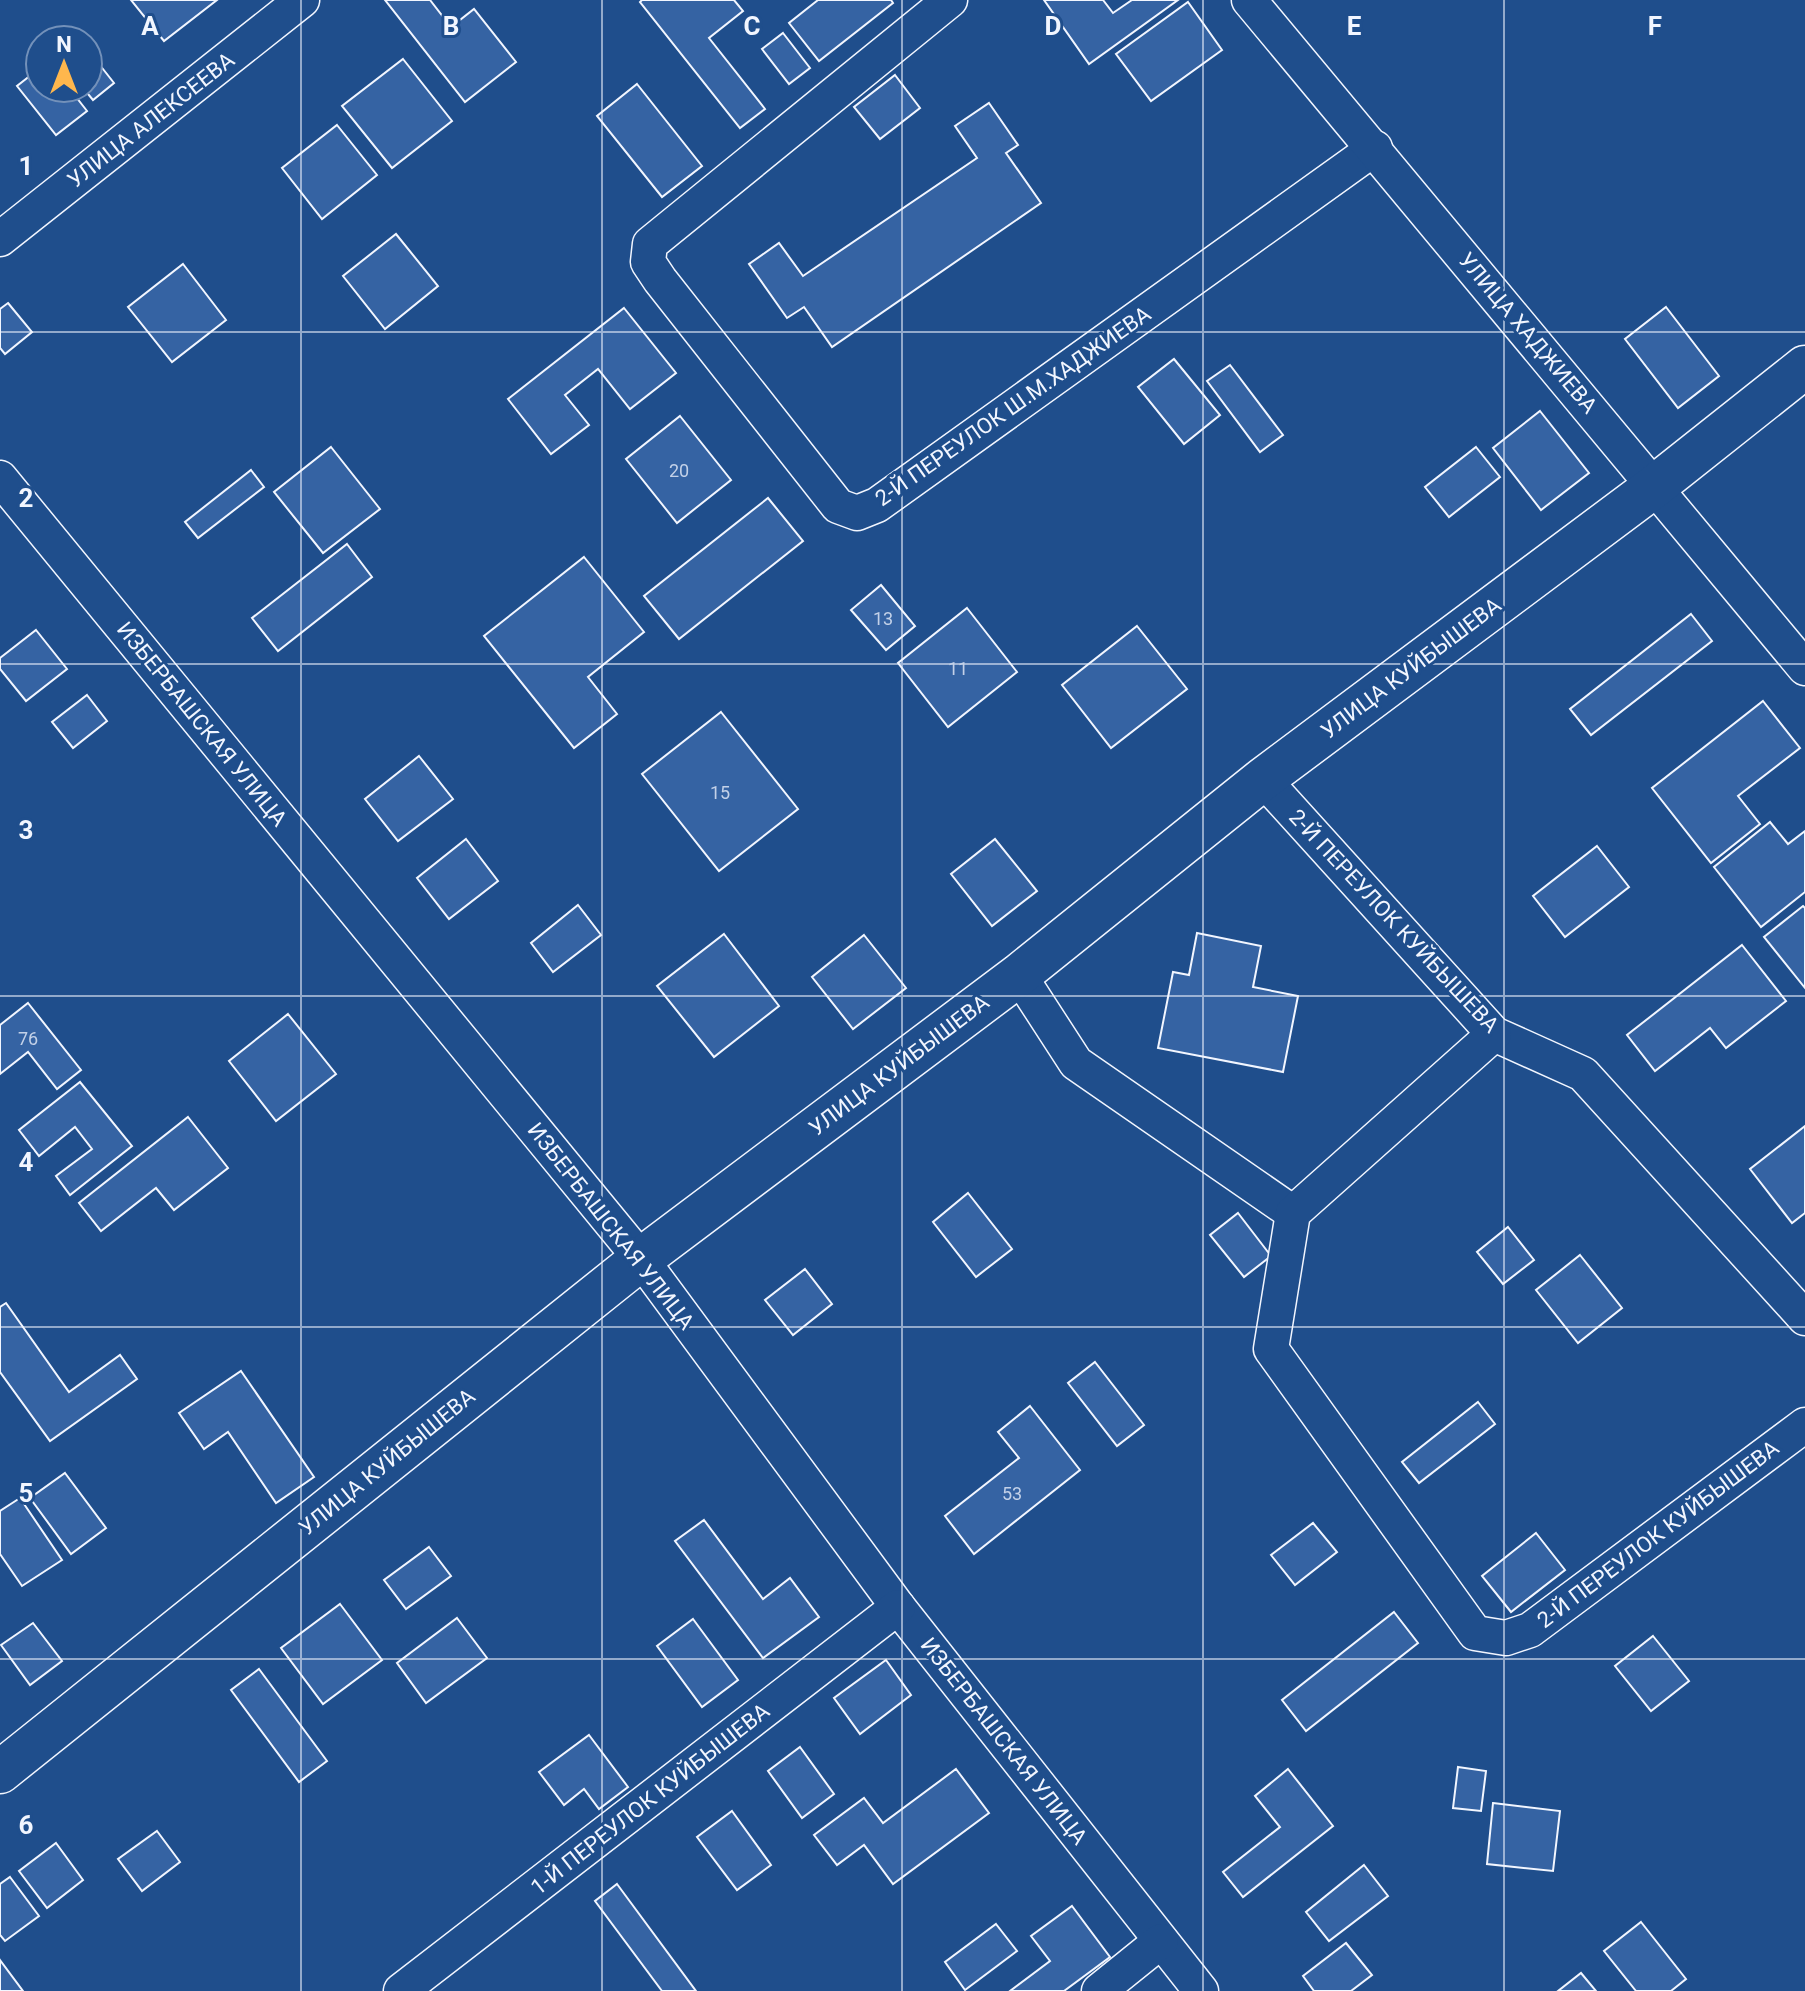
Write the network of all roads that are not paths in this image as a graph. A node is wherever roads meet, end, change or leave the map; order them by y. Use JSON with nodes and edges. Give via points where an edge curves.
{"nodes":[{"id":1,"x":302,"y":0,"type":"edge"},
{"id":2,"x":950,"y":0,"type":"edge"},
{"id":3,"x":1249,"y":0,"type":"edge"},
{"id":4,"x":1375,"y":148,"type":"junction"},
{"id":5,"x":0,"y":239,"type":"edge"},
{"id":6,"x":1805,"y":367,"type":"edge"},
{"id":7,"x":0,"y":478,"type":"edge"},
{"id":8,"x":1655,"y":486,"type":"junction"},
{"id":9,"x":1805,"y":668,"type":"edge"},
{"id":10,"x":1263,"y":779,"type":"junction"},
{"id":11,"x":1019,"y":975,"type":"junction"},
{"id":12,"x":1494,"y":1034,"type":"junction"},
{"id":13,"x":1293,"y":1213,"type":"junction"},
{"id":14,"x":641,"y":1259,"type":"junction"},
{"id":15,"x":1805,"y":1318,"type":"edge"},
{"id":16,"x":1805,"y":1425,"type":"edge"},
{"id":17,"x":898,"y":1607,"type":"junction"},
{"id":18,"x":0,"y":1772,"type":"edge"},
{"id":19,"x":1161,"y":1941,"type":"junction"},
{"id":20,"x":401,"y":1991,"type":"edge"},
{"id":21,"x":1099,"y":1991,"type":"edge"},
{"id":22,"x":1201,"y":1991,"type":"edge"}],
"edges":[{"from":1,"to":5,"type":"street","name":"УЛИЦА АЛЕКСЕЕВА"},
{"from":2,"to":4,"type":"street","name":"2-Й ПЕРЕУЛОК Ш.М.ХАДЖИЕВА","via":[[650,244],[648,262],[660,280],[838,506],[857,513],[877,505]]},
{"from":3,"to":4,"type":"street","name":"УЛИЦА ХАДЖИЕВА"},
{"from":4,"to":8,"type":"street","name":"УЛИЦА ХАДЖИЕВА"},
{"from":6,"to":8,"type":"street","name":"УЛИЦА КУЙБЫШЕВА"},
{"from":7,"to":14,"type":"street","name":"ИЗБЕРБАШСКАЯ УЛИЦА"},
{"from":8,"to":9,"type":"street","name":"УЛИЦА ХАДЖИЕВА"},
{"from":8,"to":10,"type":"street","name":"УЛИЦА КУЙБЫШЕВА"},
{"from":10,"to":11,"type":"street","name":"УЛИЦА КУЙБЫШЕВА"},
{"from":10,"to":12,"type":"street","name":"2-Й ПЕРЕУЛОК КУЙБЫШЕВА"},
{"from":11,"to":13,"type":"street","via":[[1076,1063]]},
{"from":11,"to":14,"type":"street","name":"УЛИЦА КУЙБЫШЕВА"},
{"from":12,"to":13,"type":"street"},
{"from":12,"to":15,"type":"street","name":"2-Й ПЕРЕУЛОК КУЙБЫШЕВА","via":[[1583,1074]]},
{"from":13,"to":16,"type":"street","name":"2-Й ПЕРЕУЛОК КУЙБЫШЕВА","via":[[1271,1349],[1475,1633],[1506,1638],[1530,1630]]},
{"from":14,"to":17,"type":"street","name":"ИЗБЕРБАШСКАЯ УЛИЦА"},
{"from":14,"to":18,"type":"street","name":"УЛИЦА КУЙБЫШЕВА"},
{"from":17,"to":19,"type":"street","name":"ИЗБЕРБАШСКАЯ УЛИЦА"},
{"from":17,"to":20,"type":"street","name":"1-Й ПЕРЕУЛОК КУЙБЫШЕВА"},
{"from":19,"to":21,"type":"street"},
{"from":19,"to":22,"type":"street","name":"ИЗБЕРБАШСКАЯ УЛИЦА"}]}
